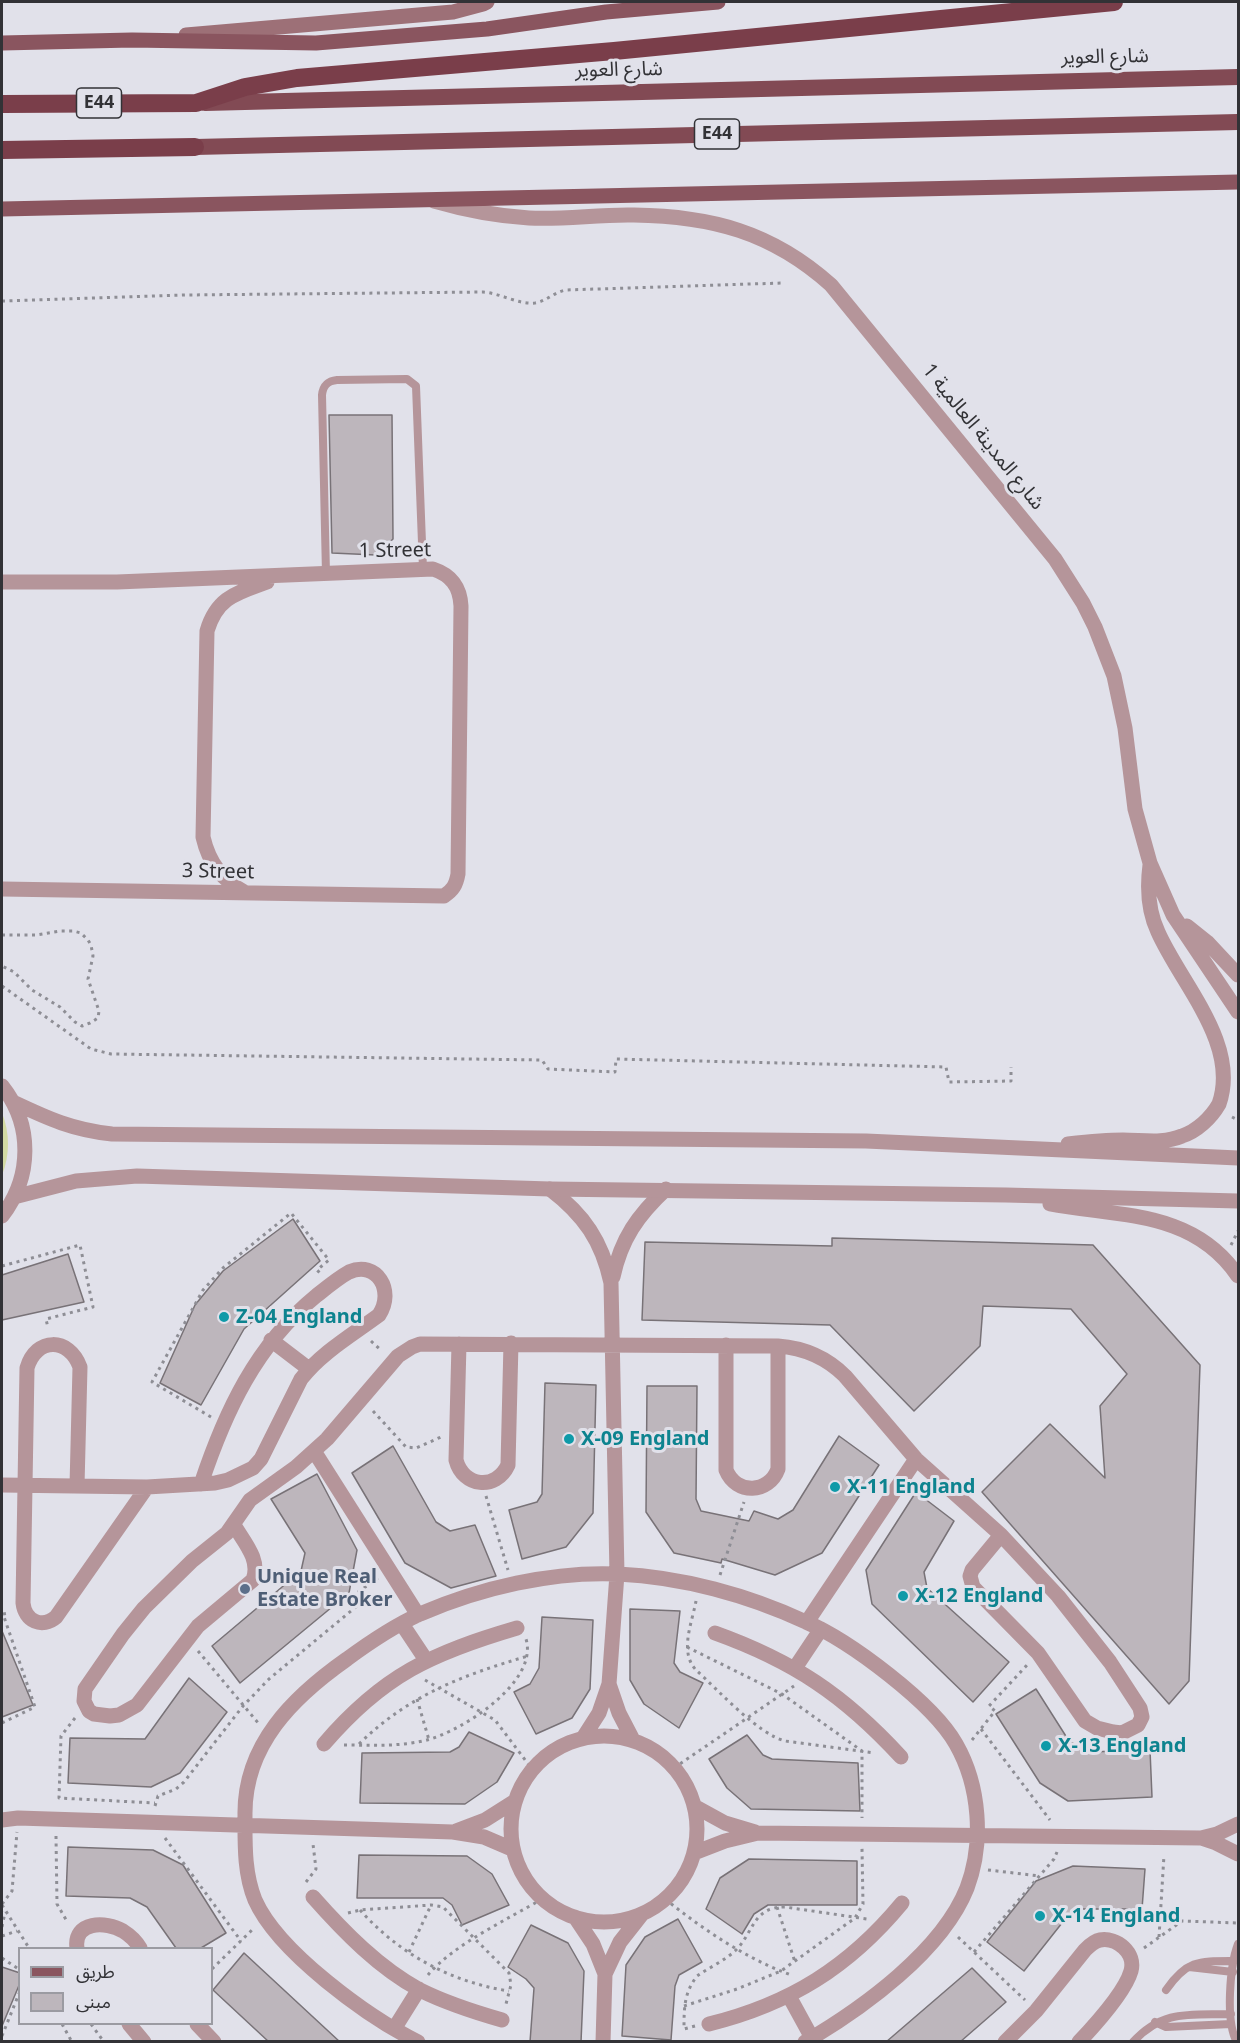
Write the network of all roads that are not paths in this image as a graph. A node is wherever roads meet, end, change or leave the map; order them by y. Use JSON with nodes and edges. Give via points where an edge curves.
{"nodes":[{"id":1,"x":487,"y":2,"type":"edge"},
{"id":2,"x":682,"y":2,"type":"edge"},
{"id":3,"x":712,"y":2,"type":"edge"},
{"id":4,"x":1114,"y":2,"type":"edge"},
{"id":5,"x":132,"y":40,"type":"junction"},
{"id":6,"x":2,"y":43,"type":"edge"},
{"id":7,"x":1239,"y":77,"type":"edge"},
{"id":8,"x":195,"y":103,"type":"junction"},
{"id":9,"x":2,"y":104,"type":"edge"},
{"id":10,"x":1239,"y":122,"type":"edge"},
{"id":11,"x":195,"y":147,"type":"joint"},
{"id":12,"x":2,"y":150,"type":"edge"},
{"id":13,"x":1239,"y":182,"type":"edge"},
{"id":14,"x":429,"y":200,"type":"junction"},
{"id":15,"x":2,"y":209,"type":"edge"},
{"id":16,"x":423,"y":569,"type":"junction"},
{"id":17,"x":326,"y":574,"type":"junction"},
{"id":18,"x":281,"y":577,"type":"junction"},
{"id":19,"x":2,"y":582,"type":"edge"},
{"id":20,"x":1150,"y":863,"type":"junction"},
{"id":21,"x":2,"y":889,"type":"edge"},
{"id":22,"x":246,"y":893,"type":"junction"},
{"id":23,"x":434,"y":897,"type":"joint"},
{"id":24,"x":1173,"y":915,"type":"junction"},
{"id":25,"x":1239,"y":975,"type":"edge"},
{"id":26,"x":1239,"y":1012,"type":"edge"},
{"id":27,"x":2,"y":1086,"type":"edge"},
{"id":28,"x":13,"y":1102,"type":"junction"},
{"id":29,"x":1033,"y":1150,"type":"junction"},
{"id":30,"x":1239,"y":1158,"type":"edge"},
{"id":31,"x":550,"y":1189,"type":"junction"},
{"id":32,"x":666,"y":1190,"type":"junction"},
{"id":33,"x":1006,"y":1195,"type":"junction"},
{"id":34,"x":14,"y":1197,"type":"junction"},
{"id":35,"x":1239,"y":1202,"type":"edge"},
{"id":36,"x":2,"y":1216,"type":"edge"},
{"id":37,"x":1239,"y":1276,"type":"edge"},
{"id":38,"x":611,"y":1283,"type":"junction"},
{"id":39,"x":271,"y":1340,"type":"junction"},
{"id":40,"x":511,"y":1343,"type":"junction"},
{"id":41,"x":459,"y":1344,"type":"junction"},
{"id":42,"x":612,"y":1344,"type":"junction"},
{"id":43,"x":726,"y":1346,"type":"junction"},
{"id":44,"x":778,"y":1346,"type":"junction"},
{"id":45,"x":309,"y":1369,"type":"junction"},
{"id":46,"x":314,"y":1451,"type":"junction"},
{"id":47,"x":916,"y":1459,"type":"junction"},
{"id":48,"x":201,"y":1484,"type":"junction"},
{"id":49,"x":2,"y":1485,"type":"edge"},
{"id":50,"x":25,"y":1485,"type":"junction"},
{"id":51,"x":77,"y":1486,"type":"junction"},
{"id":52,"x":147,"y":1487,"type":"junction"},
{"id":53,"x":234,"y":1525,"type":"junction"},
{"id":54,"x":1001,"y":1535,"type":"junction"},
{"id":55,"x":617,"y":1574,"type":"junction"},
{"id":56,"x":418,"y":1615,"type":"junction"},
{"id":57,"x":807,"y":1622,"type":"junction"},
{"id":58,"x":402,"y":1624,"type":"junction"},
{"id":59,"x":517,"y":1628,"type":"road end"},
{"id":60,"x":821,"y":1629,"type":"junction"},
{"id":61,"x":715,"y":1633,"type":"dead end"},
{"id":62,"x":426,"y":1660,"type":"junction"},
{"id":63,"x":795,"y":1668,"type":"junction"},
{"id":64,"x":609,"y":1684,"type":"junction"},
{"id":65,"x":583,"y":1738,"type":"junction"},
{"id":66,"x":633,"y":1740,"type":"junction"},
{"id":67,"x":324,"y":1744,"type":"road end"},
{"id":68,"x":901,"y":1757,"type":"road end"},
{"id":69,"x":515,"y":1801,"type":"junction"},
{"id":70,"x":694,"y":1806,"type":"junction"},
{"id":71,"x":8,"y":1821,"type":"edge"},
{"id":72,"x":1239,"y":1824,"type":"edge"},
{"id":73,"x":245,"y":1826,"type":"junction"},
{"id":74,"x":453,"y":1832,"type":"junction"},
{"id":75,"x":758,"y":1833,"type":"junction"},
{"id":76,"x":977,"y":1835,"type":"junction"},
{"id":77,"x":1201,"y":1838,"type":"junction"},
{"id":78,"x":513,"y":1849,"type":"junction"},
{"id":79,"x":694,"y":1853,"type":"junction"},
{"id":80,"x":1239,"y":1854,"type":"edge"},
{"id":81,"x":313,"y":1897,"type":"road end"},
{"id":82,"x":902,"y":1903,"type":"dead end"},
{"id":83,"x":642,"y":1914,"type":"junction"},
{"id":84,"x":574,"y":1917,"type":"junction"},
{"id":85,"x":77,"y":1943,"type":"edge"},
{"id":86,"x":1239,"y":1944,"type":"edge"},
{"id":87,"x":139,"y":1947,"type":"edge"},
{"id":88,"x":1234,"y":1962,"type":"junction"},
{"id":89,"x":1189,"y":1967,"type":"junction"},
{"id":90,"x":1233,"y":1972,"type":"junction"},
{"id":91,"x":604,"y":1974,"type":"junction"},
{"id":92,"x":419,"y":1989,"type":"junction"},
{"id":93,"x":1166,"y":1990,"type":"dead end"},
{"id":94,"x":789,"y":1996,"type":"junction"},
{"id":95,"x":1231,"y":2014,"type":"junction"},
{"id":96,"x":502,"y":2020,"type":"road end"},
{"id":97,"x":1155,"y":2022,"type":"junction"},
{"id":98,"x":709,"y":2024,"type":"road end"},
{"id":99,"x":1231,"y":2024,"type":"junction"},
{"id":100,"x":130,"y":2025,"type":"edge"},
{"id":101,"x":198,"y":2025,"type":"edge"},
{"id":102,"x":394,"y":2029,"type":"junction"},
{"id":103,"x":410,"y":2040,"type":"edge"},
{"id":104,"x":808,"y":2040,"type":"edge"},
{"id":105,"x":144,"y":2042,"type":"edge"},
{"id":106,"x":214,"y":2042,"type":"edge"},
{"id":107,"x":603,"y":2042,"type":"edge"},
{"id":108,"x":1005,"y":2042,"type":"edge"},
{"id":109,"x":1080,"y":2042,"type":"edge"},
{"id":110,"x":1133,"y":2042,"type":"edge"},
{"id":111,"x":1237,"y":2042,"type":"edge"}],
"edges":[{"from":1,"to":5,"type":"main road","via":[[453,12]]},
{"from":2,"to":3,"type":"main road"},
{"from":3,"to":5,"type":"main road","via":[[487,29],[316,43]]},
{"from":4,"to":8,"type":"highway","via":[[297,78],[245,87]]},
{"from":5,"to":6,"type":"main road"},
{"from":7,"to":8,"type":"highway","name":"شارع العوير","number":"E44"},
{"from":8,"to":9,"type":"highway","name":"شارع العوير","number":"E44"},
{"from":10,"to":11,"type":"highway","number":"E44"},
{"from":11,"to":12,"type":"highway","number":"E44"},
{"from":13,"to":14,"type":"main road"},
{"from":14,"to":15,"type":"main road"},
{"from":14,"to":20,"type":"street","name":"شارع المدينة العالمية 1","via":[[478,212],[530,218],[633,215],[720,225],[775,244],[831,285],[1038,538],[1083,603],[1105,651],[1120,702],[1135,809]]},
{"from":16,"to":17,"type":"street","name":"1 Street"},
{"from":16,"to":17,"type":"lane","via":[[416,386],[407,379],[332,380],[324,386],[322,395]]},
{"from":16,"to":23,"type":"street","name":"1 Street","via":[[443,572],[451,578],[461,606],[458,874],[452,891]]},
{"from":17,"to":18,"type":"street","name":"1 Street"},
{"from":18,"to":19,"type":"street","name":"1 Street"},
{"from":18,"to":22,"type":"street","via":[[225,600],[216,608],[207,631],[203,837],[217,871]]},
{"from":20,"to":24,"type":"street","name":"شارع المدينة العالمية 1"},
{"from":20,"to":29,"type":"street","via":[[1149,905],[1158,933],[1227,1052],[1228,1075],[1223,1097],[1202,1125],[1171,1140],[1101,1141]]},
{"from":21,"to":22,"type":"street","name":"3 Street"},
{"from":22,"to":23,"type":"street","name":"3 Street"},
{"from":24,"to":25,"type":"street"},
{"from":24,"to":26,"type":"street","name":"شارع المدينة العالمية 1"},
{"from":27,"to":28,"type":"street"},
{"from":28,"to":29,"type":"street","via":[[65,1126],[112,1134],[866,1142]]},
{"from":28,"to":34,"type":"street","via":[[23,1129],[26,1157]]},
{"from":29,"to":30,"type":"street"},
{"from":31,"to":32,"type":"street"},
{"from":31,"to":34,"type":"street","via":[[137,1176],[76,1180]]},
{"from":31,"to":38,"type":"street","via":[[574,1209],[592,1232],[606,1260]]},
{"from":32,"to":33,"type":"street"},
{"from":32,"to":38,"type":"street","via":[[626,1236]]},
{"from":33,"to":35,"type":"street"},
{"from":33,"to":37,"type":"street","via":[[1163,1221],[1212,1248]]},
{"from":34,"to":36,"type":"street"},
{"from":38,"to":42,"type":"street"},
{"from":39,"to":45,"type":"street"},
{"from":39,"to":45,"type":"street","via":[[304,1306],[351,1272],[371,1272],[379,1278],[387,1296],[379,1315]]},
{"from":39,"to":48,"type":"street","via":[[223,1424]]},
{"from":40,"to":41,"type":"street"},
{"from":40,"to":41,"type":"street","via":[[508,1465],[495,1480],[482,1483],[467,1479],[456,1460]]},
{"from":40,"to":42,"type":"street"},
{"from":41,"to":46,"type":"street","via":[[420,1344],[405,1351]]},
{"from":42,"to":43,"type":"street"},
{"from":42,"to":55,"type":"street"},
{"from":43,"to":44,"type":"street"},
{"from":43,"to":44,"type":"street","via":[[726,1470],[737,1485],[749,1489],[767,1484],[778,1469]]},
{"from":44,"to":47,"type":"street","via":[[806,1350],[834,1365]]},
{"from":45,"to":48,"type":"street","via":[[261,1459],[241,1475]]},
{"from":46,"to":53,"type":"street","via":[[250,1500]]},
{"from":46,"to":56,"type":"street"},
{"from":47,"to":54,"type":"street"},
{"from":47,"to":57,"type":"street"},
{"from":48,"to":52,"type":"street"},
{"from":49,"to":50,"type":"street"},
{"from":50,"to":51,"type":"street"},
{"from":50,"to":51,"type":"street","via":[[27,1368],[36,1352],[53,1344],[71,1351],[80,1367]]},
{"from":50,"to":52,"type":"street","via":[[24,1610],[38,1623],[56,1617]]},
{"from":51,"to":52,"type":"street"},
{"from":53,"to":53,"type":"street","via":[[167,1584],[123,1634],[85,1689],[83,1695],[89,1711],[110,1716],[137,1705],[187,1638],[210,1614],[248,1586],[255,1574],[255,1559]]},
{"from":54,"to":54,"type":"street","via":[[1058,1596],[1110,1662],[1140,1708],[1142,1717],[1138,1725],[1122,1733],[1090,1726],[1038,1653],[976,1592],[971,1582],[972,1570]]},
{"from":55,"to":56,"type":"street","via":[[513,1585]]},
{"from":55,"to":57,"type":"street","via":[[715,1590]]},
{"from":55,"to":64,"type":"street"},
{"from":56,"to":58,"type":"street"},
{"from":57,"to":60,"type":"street"},
{"from":58,"to":62,"type":"street"},
{"from":58,"to":73,"type":"street","via":[[332,1669],[267,1734],[247,1788]]},
{"from":59,"to":62,"type":"street"},
{"from":60,"to":63,"type":"street"},
{"from":60,"to":76,"type":"street","via":[[879,1667],[954,1739],[975,1800]]},
{"from":61,"to":63,"type":"street"},
{"from":62,"to":67,"type":"street","via":[[362,1704]]},
{"from":63,"to":68,"type":"street","via":[[853,1709]]},
{"from":64,"to":65,"type":"street","via":[[599,1713]]},
{"from":64,"to":66,"type":"street"},
{"from":65,"to":66,"type":"street"},
{"from":65,"to":69,"type":"street","via":[[547,1755],[532,1769]]},
{"from":66,"to":70,"type":"street","via":[[655,1751],[674,1768]]},
{"from":69,"to":74,"type":"street","via":[[485,1820]]},
{"from":69,"to":78,"type":"street","via":[[510,1825]]},
{"from":70,"to":75,"type":"street","via":[[725,1823]]},
{"from":70,"to":79,"type":"street"},
{"from":71,"to":73,"type":"street"},
{"from":72,"to":77,"type":"street"},
{"from":73,"to":74,"type":"street"},
{"from":73,"to":102,"type":"street","via":[[249,1882],[265,1918],[324,1979]]},
{"from":74,"to":78,"type":"street","via":[[484,1837]]},
{"from":75,"to":76,"type":"street"},
{"from":75,"to":79,"type":"street"},
{"from":76,"to":77,"type":"street"},
{"from":76,"to":104,"type":"street","via":[[973,1868],[946,1925],[891,1982]]},
{"from":77,"to":80,"type":"street"},
{"from":78,"to":84,"type":"street","via":[[528,1885],[557,1910]]},
{"from":79,"to":83,"type":"street","via":[[683,1878],[665,1899]]},
{"from":81,"to":92,"type":"street","via":[[373,1956]]},
{"from":82,"to":94,"type":"street","via":[[852,1955]]},
{"from":83,"to":84,"type":"street","via":[[620,1921]]},
{"from":83,"to":91,"type":"street","via":[[620,1942]]},
{"from":84,"to":91,"type":"street","via":[[593,1944]]},
{"from":85,"to":87,"type":"street","via":[[90,1925],[112,1926],[128,1934]]},
{"from":86,"to":88,"type":"lane"},
{"from":88,"to":89,"type":"lane","via":[[1203,1961]]},
{"from":88,"to":90,"type":"lane"},
{"from":89,"to":90,"type":"lane"},
{"from":89,"to":93,"type":"lane","via":[[1177,1974]]},
{"from":90,"to":95,"type":"lane"},
{"from":91,"to":107,"type":"street"},
{"from":92,"to":96,"type":"street"},
{"from":92,"to":102,"type":"street"},
{"from":94,"to":98,"type":"street","via":[[750,2013]]},
{"from":94,"to":104,"type":"street"},
{"from":95,"to":97,"type":"lane","via":[[1173,2016]]},
{"from":95,"to":99,"type":"lane"},
{"from":97,"to":99,"type":"lane","via":[[1166,2027]]},
{"from":97,"to":110,"type":"lane"},
{"from":99,"to":111,"type":"lane"},
{"from":100,"to":105,"type":"street"},
{"from":101,"to":106,"type":"street"},
{"from":102,"to":103,"type":"street"},
{"from":108,"to":109,"type":"street","via":[[1091,1944],[1110,1940],[1126,1949],[1131,1971],[1099,2021]]}]}
